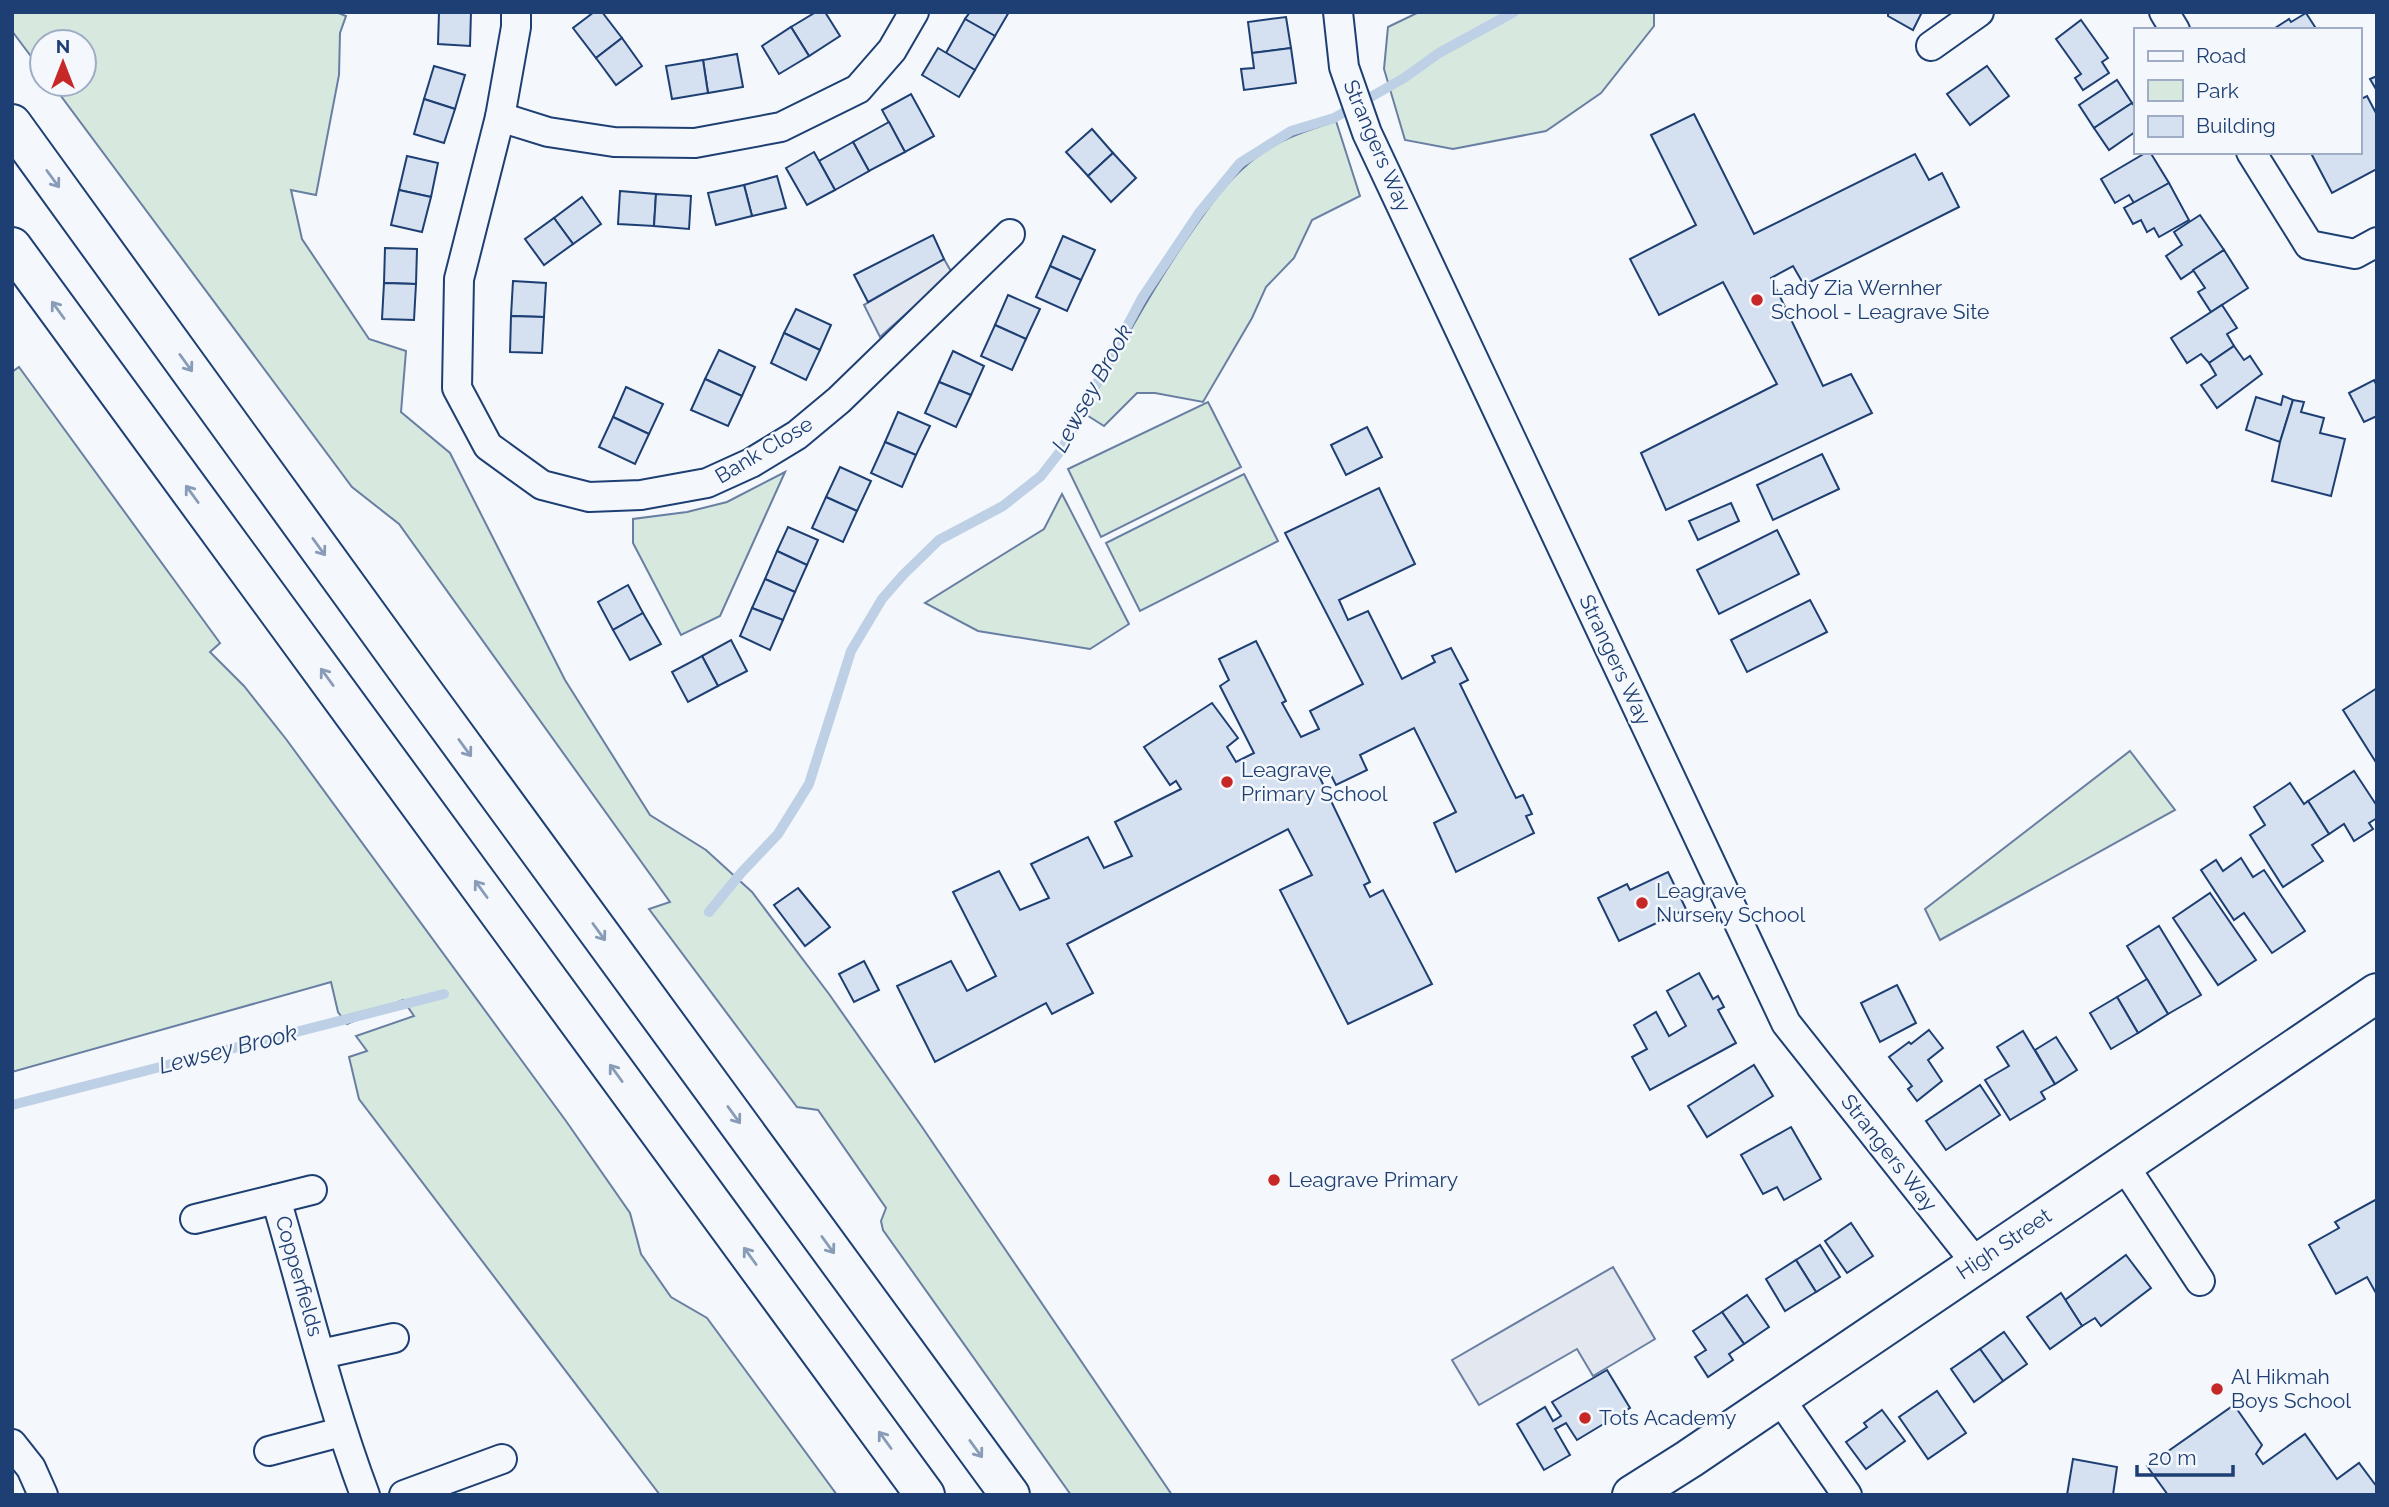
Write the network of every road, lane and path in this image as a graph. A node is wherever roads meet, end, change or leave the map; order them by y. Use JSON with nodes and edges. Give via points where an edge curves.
{"nodes":[{"id":1,"x":516,"y":12,"type":"edge"},
{"id":2,"x":914,"y":12,"type":"edge"},
{"id":3,"x":1338,"y":12,"type":"edge"},
{"id":4,"x":1979,"y":12,"type":"edge"},
{"id":5,"x":2164,"y":12,"type":"edge"},
{"id":6,"x":2174,"y":28,"type":"edge"},
{"id":7,"x":1931,"y":47,"type":"dead end"},
{"id":8,"x":500,"y":117,"type":"junction"},
{"id":9,"x":12,"y":124,"type":"edge"},
{"id":10,"x":2252,"y":154,"type":"edge"},
{"id":11,"x":1010,"y":234,"type":"dead end"},
{"id":12,"x":2377,"y":242,"type":"edge"},
{"id":13,"x":12,"y":247,"type":"edge"},
{"id":14,"x":2377,"y":993,"type":"edge"},
{"id":15,"x":2123,"y":1164,"type":"junction"},
{"id":16,"x":312,"y":1190,"type":"dead end"},
{"id":17,"x":276,"y":1199,"type":"junction"},
{"id":18,"x":195,"y":1219,"type":"dead end"},
{"id":19,"x":1976,"y":1263,"type":"junction"},
{"id":20,"x":2200,"y":1281,"type":"dead end"},
{"id":21,"x":394,"y":1338,"type":"dead end"},
{"id":22,"x":321,"y":1354,"type":"junction"},
{"id":23,"x":1778,"y":1396,"type":"junction"},
{"id":24,"x":341,"y":1432,"type":"junction"},
{"id":25,"x":12,"y":1444,"type":"edge"},
{"id":26,"x":269,"y":1451,"type":"dead end"},
{"id":27,"x":502,"y":1460,"type":"dead end"},
{"id":28,"x":43,"y":1495,"type":"edge"},
{"id":29,"x":365,"y":1495,"type":"edge"},
{"id":30,"x":404,"y":1495,"type":"edge"},
{"id":31,"x":925,"y":1495,"type":"edge"},
{"id":32,"x":1010,"y":1495,"type":"edge"},
{"id":33,"x":1632,"y":1495,"type":"edge"},
{"id":34,"x":1847,"y":1495,"type":"edge"}],
"edges":[{"from":1,"to":8,"type":"street","name":"Bank Close"},
{"from":2,"to":8,"type":"street","via":[[892,50],[858,89],[781,127],[695,143],[614,142],[548,132]]},
{"from":3,"to":19,"type":"street","name":"Strangers Way","via":[[1344,67],[1367,133],[1786,1023]]},
{"from":4,"to":7,"type":"street"},
{"from":5,"to":6,"type":"street"},
{"from":8,"to":11,"type":"street","name":"Bank Close","via":[[458,279],[457,388],[488,446],[542,485],[589,497],[641,495],[707,484],[797,435]]},
{"from":9,"to":32,"type":"main road","one_way":true},
{"from":10,"to":12,"type":"street","via":[[2309,245],[2355,254]]},
{"from":31,"to":13,"type":"main road","one_way":true},
{"from":14,"to":15,"type":"main road","name":"High Street"},
{"from":15,"to":19,"type":"main road","name":"High Street"},
{"from":15,"to":20,"type":"street"},
{"from":16,"to":17,"type":"street","name":"Copperfields"},
{"from":17,"to":18,"type":"street","name":"Copperfields"},
{"from":17,"to":22,"type":"street","name":"Copperfields"},
{"from":19,"to":23,"type":"main road","name":"High Street"},
{"from":21,"to":22,"type":"street","name":"Copperfields"},
{"from":22,"to":24,"type":"street","name":"Copperfields"},
{"from":23,"to":33,"type":"main road","name":"High Street"},
{"from":23,"to":34,"type":"street"},
{"from":24,"to":26,"type":"street"},
{"from":24,"to":29,"type":"street","name":"Copperfields"},
{"from":25,"to":28,"type":"street","via":[[31,1468]]},
{"from":27,"to":30,"type":"street"}]}
